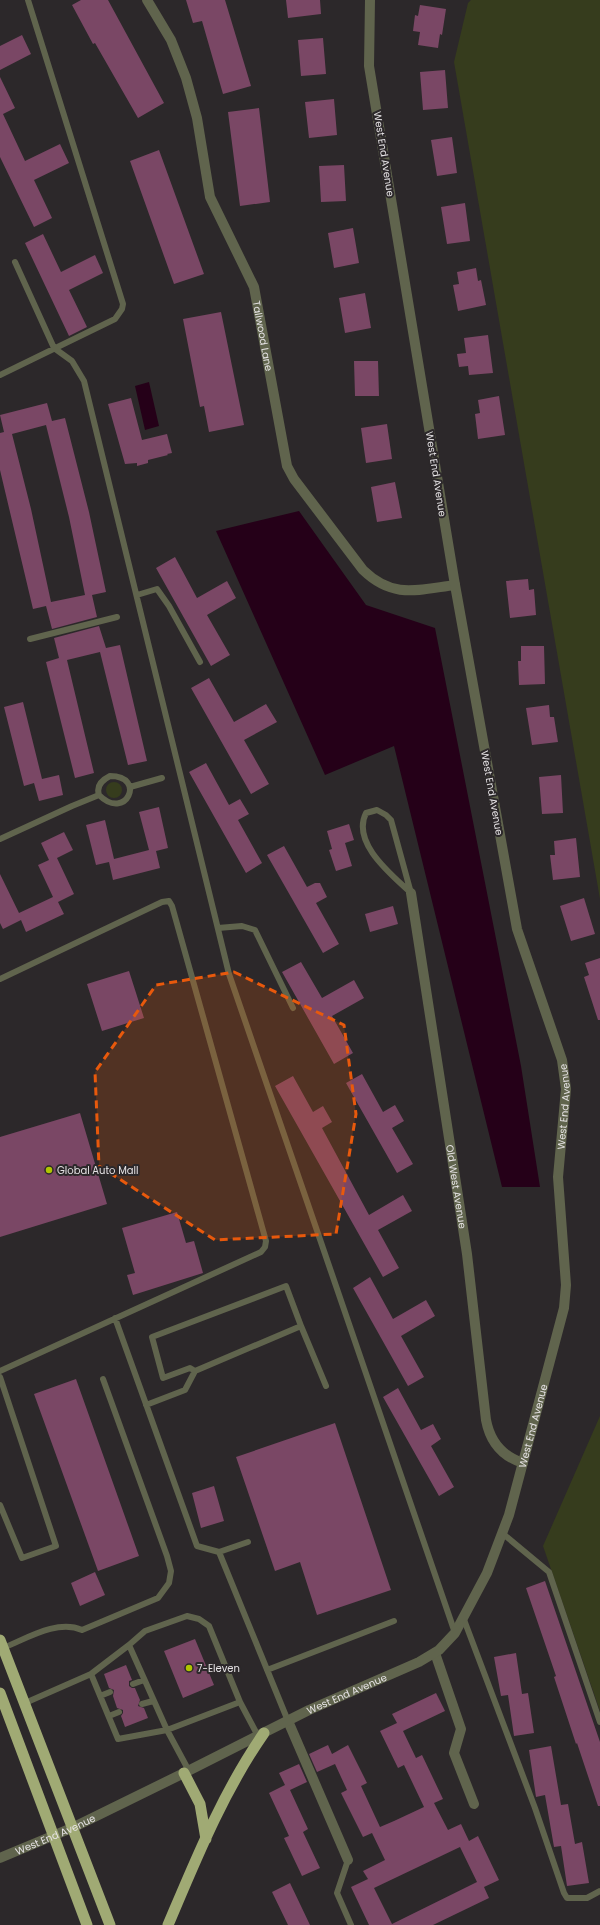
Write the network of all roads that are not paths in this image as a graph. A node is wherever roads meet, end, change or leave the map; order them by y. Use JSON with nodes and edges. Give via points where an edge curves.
{"nodes":[{"id":1,"x":28,"y":0,"type":"edge"},
{"id":2,"x":147,"y":0,"type":"edge"},
{"id":3,"x":370,"y":0,"type":"edge"},
{"id":4,"x":16,"y":262,"type":"dead end"},
{"id":5,"x":54,"y":348,"type":"junction"},
{"id":6,"x":0,"y":375,"type":"edge"},
{"id":7,"x":454,"y":584,"type":"junction"},
{"id":8,"x":137,"y":595,"type":"junction"},
{"id":9,"x":116,"y":618,"type":"dead end"},
{"id":10,"x":30,"y":639,"type":"dead end"},
{"id":11,"x":200,"y":662,"type":"dead end"},
{"id":12,"x":162,"y":778,"type":"dead end"},
{"id":13,"x":130,"y":787,"type":"junction"},
{"id":14,"x":99,"y":796,"type":"junction"},
{"id":15,"x":0,"y":839,"type":"edge"},
{"id":16,"x":411,"y":893,"type":"junction"},
{"id":17,"x":218,"y":928,"type":"junction"},
{"id":18,"x":0,"y":979,"type":"edge"},
{"id":19,"x":293,"y":1008,"type":"dead end"},
{"id":20,"x":115,"y":1318,"type":"junction"},
{"id":21,"x":301,"y":1326,"type":"junction"},
{"id":22,"x":0,"y":1371,"type":"edge"},
{"id":23,"x":196,"y":1371,"type":"junction"},
{"id":24,"x":0,"y":1377,"type":"edge"},
{"id":25,"x":102,"y":1379,"type":"dead end"},
{"id":26,"x":326,"y":1386,"type":"dead end"},
{"id":27,"x":146,"y":1405,"type":"junction"},
{"id":28,"x":523,"y":1463,"type":"junction"},
{"id":29,"x":0,"y":1505,"type":"edge"},
{"id":30,"x":502,"y":1533,"type":"junction"},
{"id":31,"x":248,"y":1542,"type":"dead end"},
{"id":32,"x":219,"y":1552,"type":"junction"},
{"id":33,"x":463,"y":1617,"type":"junction"},
{"id":34,"x":394,"y":1620,"type":"dead end"},
{"id":35,"x":455,"y":1633,"type":"junction"},
{"id":36,"x":2,"y":1644,"type":"edge"},
{"id":37,"x":129,"y":1645,"type":"junction"},
{"id":38,"x":434,"y":1653,"type":"junction"},
{"id":39,"x":267,"y":1670,"type":"junction"},
{"id":40,"x":91,"y":1674,"type":"junction"},
{"id":41,"x":144,"y":1680,"type":"junction"},
{"id":42,"x":133,"y":1684,"type":"dead end"},
{"id":43,"x":110,"y":1692,"type":"dead end"},
{"id":44,"x":0,"y":1693,"type":"edge"},
{"id":45,"x":100,"y":1696,"type":"junction"},
{"id":46,"x":153,"y":1701,"type":"junction"},
{"id":47,"x":240,"y":1702,"type":"junction"},
{"id":48,"x":25,"y":1703,"type":"junction"},
{"id":49,"x":142,"y":1704,"type":"dead end"},
{"id":50,"x":119,"y":1712,"type":"dead end"},
{"id":51,"x":108,"y":1716,"type":"junction"},
{"id":52,"x":288,"y":1721,"type":"junction"},
{"id":53,"x":600,"y":1722,"type":"edge"},
{"id":54,"x":166,"y":1730,"type":"junction"},
{"id":55,"x":261,"y":1735,"type":"junction"},
{"id":56,"x":187,"y":1772,"type":"junction"},
{"id":57,"x":474,"y":1804,"type":"dead end"},
{"id":58,"x":74,"y":1827,"type":"junction"},
{"id":59,"x":53,"y":1835,"type":"junction"},
{"id":60,"x":206,"y":1839,"type":"junction"},
{"id":61,"x":0,"y":1858,"type":"edge"},
{"id":62,"x":348,"y":1860,"type":"joint"},
{"id":63,"x":600,"y":1891,"type":"edge"},
{"id":64,"x":87,"y":1925,"type":"edge"},
{"id":65,"x":110,"y":1925,"type":"edge"},
{"id":66,"x":168,"y":1925,"type":"edge"},
{"id":67,"x":351,"y":1925,"type":"edge"}],
"edges":[{"from":1,"to":5,"type":"lane","via":[[123,304],[115,319]]},
{"from":2,"to":7,"type":"street","name":"Tallwood Lane","via":[[171,40],[186,78],[197,118],[210,197],[254,287],[287,466],[294,479],[373,580],[381,585],[412,591]]},
{"from":3,"to":7,"type":"street","name":"West End Avenue","via":[[369,66]]},
{"from":4,"to":5,"type":"lane"},
{"from":5,"to":6,"type":"lane"},
{"from":5,"to":8,"type":"lane","via":[[72,361],[84,381]]},
{"from":7,"to":28,"type":"street","name":"West End Avenue","via":[[517,929],[562,1060],[566,1089],[558,1177],[566,1285],[564,1308]]},
{"from":8,"to":11,"type":"lane","via":[[157,589]]},
{"from":8,"to":17,"type":"lane"},
{"from":9,"to":10,"type":"lane"},
{"from":12,"to":13,"type":"lane"},
{"from":13,"to":14,"type":"lane","via":[[123,802],[115,805]]},
{"from":13,"to":14,"type":"lane","via":[[125,779],[110,776],[99,786]]},
{"from":14,"to":15,"type":"lane"},
{"from":16,"to":16,"type":"lane","via":[[391,820],[382,812],[366,813],[362,820],[366,842],[387,869]]},
{"from":16,"to":28,"type":"street","name":"Old West Avenue","via":[[467,1254],[488,1433],[496,1446],[512,1460]]},
{"from":17,"to":19,"type":"lane","via":[[242,926],[255,930]]},
{"from":17,"to":35,"type":"lane","via":[[232,981]]},
{"from":18,"to":20,"type":"lane","via":[[162,902],[169,902],[172,906],[266,1241],[261,1252]]},
{"from":20,"to":22,"type":"lane"},
{"from":20,"to":27,"type":"lane"},
{"from":21,"to":23,"type":"lane"},
{"from":21,"to":23,"type":"lane","via":[[286,1286],[152,1337],[163,1378],[190,1368]]},
{"from":21,"to":26,"type":"lane"},
{"from":23,"to":27,"type":"lane","via":[[185,1390]]},
{"from":24,"to":29,"type":"lane","via":[[56,1546],[22,1558]]},
{"from":25,"to":36,"type":"lane","via":[[167,1556],[171,1571],[169,1583],[158,1598],[82,1630],[74,1626],[55,1628]]},
{"from":27,"to":32,"type":"lane","via":[[197,1546]]},
{"from":28,"to":30,"type":"street","name":"West End Avenue"},
{"from":30,"to":33,"type":"street","name":"West End Avenue","via":[[487,1573]]},
{"from":30,"to":53,"type":"lane","via":[[549,1572]]},
{"from":31,"to":32,"type":"lane"},
{"from":32,"to":39,"type":"lane"},
{"from":33,"to":35,"type":"street","name":"West End Avenue"},
{"from":33,"to":63,"type":"lane","via":[[535,1808],[564,1894],[568,1898],[587,1898]]},
{"from":34,"to":39,"type":"lane"},
{"from":35,"to":38,"type":"street","name":"West End Avenue"},
{"from":36,"to":48,"type":"highway"},
{"from":37,"to":40,"type":"lane"},
{"from":37,"to":41,"type":"lane"},
{"from":37,"to":47,"type":"lane","via":[[145,1631],[187,1616],[199,1619],[209,1626]]},
{"from":38,"to":52,"type":"street","name":"West End Avenue"},
{"from":38,"to":57,"type":"street","via":[[461,1729],[454,1753]]},
{"from":39,"to":52,"type":"lane"},
{"from":40,"to":45,"type":"lane"},
{"from":40,"to":48,"type":"lane"},
{"from":41,"to":42,"type":"lane"},
{"from":41,"to":46,"type":"lane"},
{"from":43,"to":45,"type":"lane"},
{"from":44,"to":59,"type":"highway"},
{"from":45,"to":51,"type":"lane"},
{"from":46,"to":49,"type":"lane"},
{"from":46,"to":54,"type":"lane"},
{"from":47,"to":54,"type":"lane"},
{"from":47,"to":55,"type":"lane"},
{"from":48,"to":58,"type":"highway"},
{"from":50,"to":51,"type":"lane"},
{"from":51,"to":54,"type":"lane","via":[[118,1739]]},
{"from":52,"to":55,"type":"street","name":"West End Avenue"},
{"from":52,"to":62,"type":"street"},
{"from":54,"to":56,"type":"lane"},
{"from":55,"to":56,"type":"street","name":"West End Avenue"},
{"from":55,"to":60,"type":"highway","via":[[228,1790]]},
{"from":56,"to":58,"type":"street","name":"West End Avenue"},
{"from":56,"to":60,"type":"highway","via":[[204,1817]]},
{"from":58,"to":59,"type":"street","name":"West End Avenue"},
{"from":58,"to":65,"type":"highway"},
{"from":59,"to":61,"type":"street","name":"West End Avenue"},
{"from":59,"to":64,"type":"highway"},
{"from":60,"to":66,"type":"highway"},
{"from":62,"to":67,"type":"lane","via":[[337,1893]]}]}
